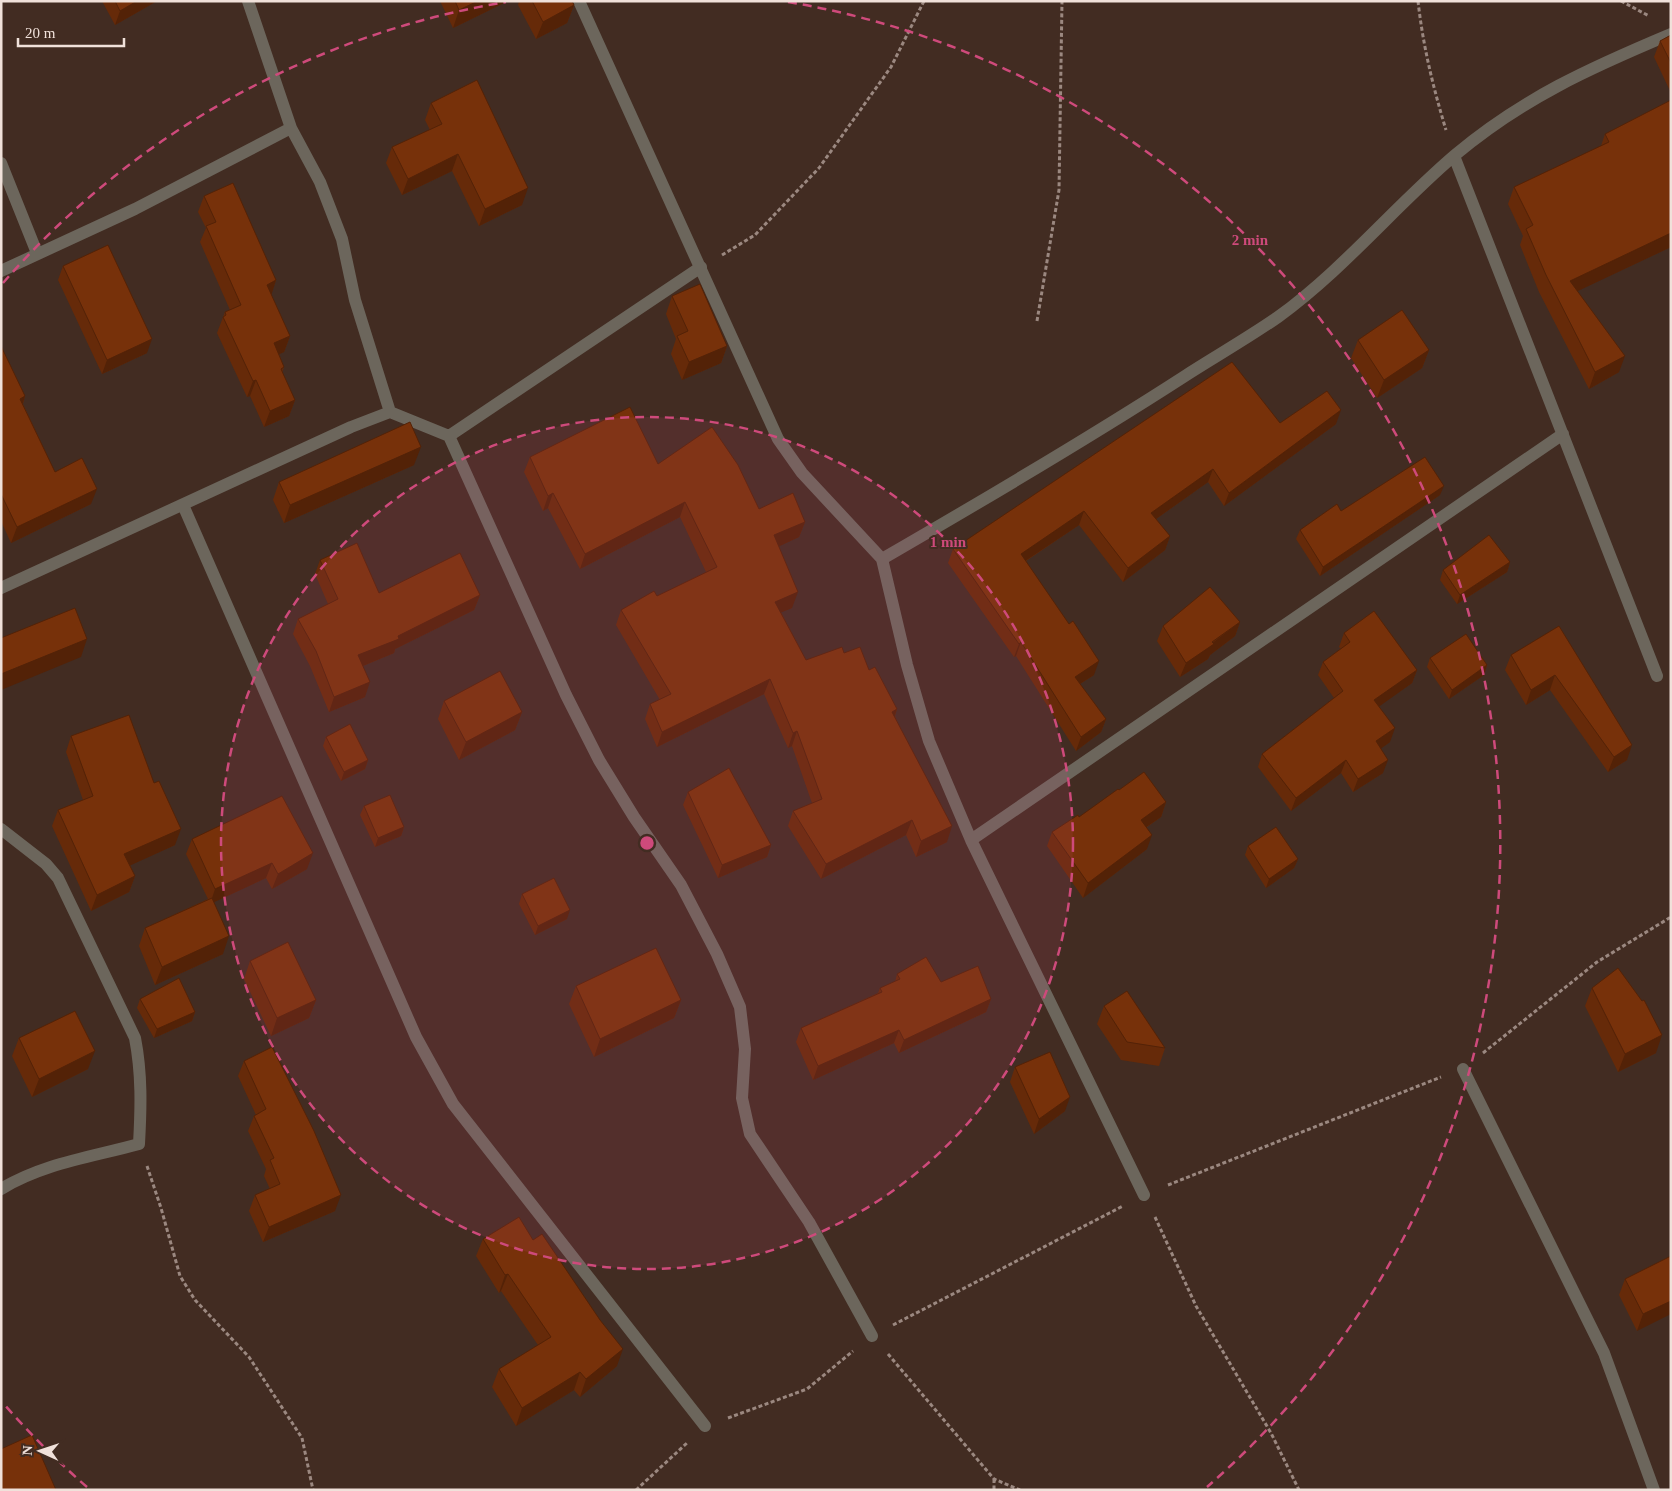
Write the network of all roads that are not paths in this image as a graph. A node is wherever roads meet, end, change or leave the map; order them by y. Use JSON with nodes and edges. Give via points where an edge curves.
{"nodes":[{"id":1,"x":248,"y":1,"type":"edge"},
{"id":2,"x":579,"y":1,"type":"edge"},
{"id":3,"x":1671,"y":34,"type":"edge"},
{"id":4,"x":291,"y":128,"type":"junction"},
{"id":5,"x":1454,"y":156,"type":"junction"},
{"id":6,"x":1,"y":163,"type":"edge"},
{"id":7,"x":37,"y":254,"type":"junction"},
{"id":8,"x":701,"y":267,"type":"junction"},
{"id":9,"x":1,"y":271,"type":"edge"},
{"id":10,"x":390,"y":412,"type":"junction"},
{"id":11,"x":1563,"y":434,"type":"junction"},
{"id":12,"x":449,"y":436,"type":"junction"},
{"id":13,"x":183,"y":505,"type":"junction"},
{"id":14,"x":882,"y":560,"type":"junction"},
{"id":15,"x":1,"y":588,"type":"edge"},
{"id":16,"x":1657,"y":676,"type":"dead end"},
{"id":17,"x":1,"y":829,"type":"edge"},
{"id":18,"x":971,"y":840,"type":"junction"},
{"id":19,"x":1463,"y":1068,"type":"dead end"},
{"id":20,"x":1,"y":1189,"type":"edge"},
{"id":21,"x":1144,"y":1195,"type":"road end"},
{"id":22,"x":872,"y":1336,"type":"road end"},
{"id":23,"x":705,"y":1426,"type":"dead end"},
{"id":24,"x":1654,"y":1490,"type":"edge"}],
"edges":[{"from":1,"to":4,"type":"street"},
{"from":2,"to":8,"type":"street"},
{"from":3,"to":5,"type":"street","via":[[1546,90],[1504,116]]},
{"from":4,"to":7,"type":"street","via":[[135,209]]},
{"from":4,"to":10,"type":"street","via":[[320,182],[342,239],[356,300]]},
{"from":5,"to":11,"type":"street"},
{"from":5,"to":14,"type":"street","via":[[1323,282],[1277,317],[1086,440]]},
{"from":6,"to":7,"type":"street"},
{"from":7,"to":9,"type":"street"},
{"from":8,"to":12,"type":"street"},
{"from":8,"to":14,"type":"street","via":[[778,438],[802,474]]},
{"from":10,"to":12,"type":"street"},
{"from":10,"to":13,"type":"street"},
{"from":11,"to":16,"type":"street"},
{"from":11,"to":18,"type":"street"},
{"from":12,"to":22,"type":"street","via":[[566,695],[599,760],[681,885],[740,1007],[745,1050],[742,1098],[750,1134],[810,1222]]},
{"from":13,"to":15,"type":"street"},
{"from":13,"to":23,"type":"street","via":[[416,1037],[448,1096]]},
{"from":14,"to":18,"type":"street","via":[[906,665],[929,741]]},
{"from":17,"to":20,"type":"street","via":[[46,864],[58,878],[135,1038],[142,1090],[139,1144],[72,1159],[21,1177]]},
{"from":18,"to":21,"type":"street"},
{"from":19,"to":24,"type":"street","via":[[1604,1353]]}]}
